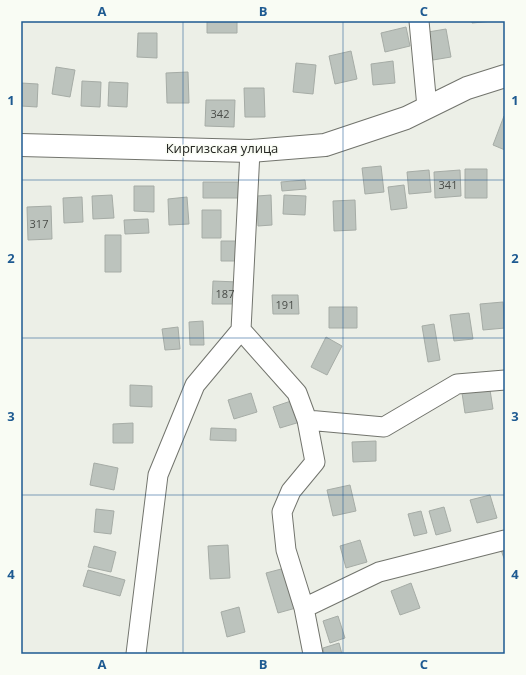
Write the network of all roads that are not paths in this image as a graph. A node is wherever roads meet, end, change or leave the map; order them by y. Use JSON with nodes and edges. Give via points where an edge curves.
{"nodes":[{"id":1,"x":419,"y":21,"type":"edge"},
{"id":2,"x":505,"y":76,"type":"edge"},
{"id":3,"x":427,"y":108,"type":"junction"},
{"id":4,"x":21,"y":145,"type":"edge"},
{"id":5,"x":250,"y":151,"type":"junction"},
{"id":6,"x":241,"y":330,"type":"junction"},
{"id":7,"x":505,"y":380,"type":"edge"},
{"id":8,"x":307,"y":420,"type":"junction"},
{"id":9,"x":505,"y":540,"type":"edge"},
{"id":10,"x":304,"y":608,"type":"junction"},
{"id":11,"x":136,"y":654,"type":"edge"},
{"id":12,"x":313,"y":654,"type":"edge"}],
"edges":[{"from":1,"to":3,"type":"street"},
{"from":2,"to":3,"type":"main road","name":"Киргизская улица","via":[[467,88]]},
{"from":3,"to":5,"type":"main road","name":"Киргизская улица","via":[[406,118],[325,145]]},
{"from":4,"to":5,"type":"main road","name":"Киргизская улица"},
{"from":5,"to":6,"type":"street"},
{"from":6,"to":8,"type":"street","via":[[297,393]]},
{"from":6,"to":11,"type":"street","via":[[195,385],[158,475]]},
{"from":7,"to":8,"type":"street","via":[[457,384],[384,427]]},
{"from":8,"to":10,"type":"street","via":[[316,462],[291,491],[282,512],[286,550]]},
{"from":9,"to":10,"type":"street","via":[[379,572]]},
{"from":10,"to":12,"type":"street"}]}
